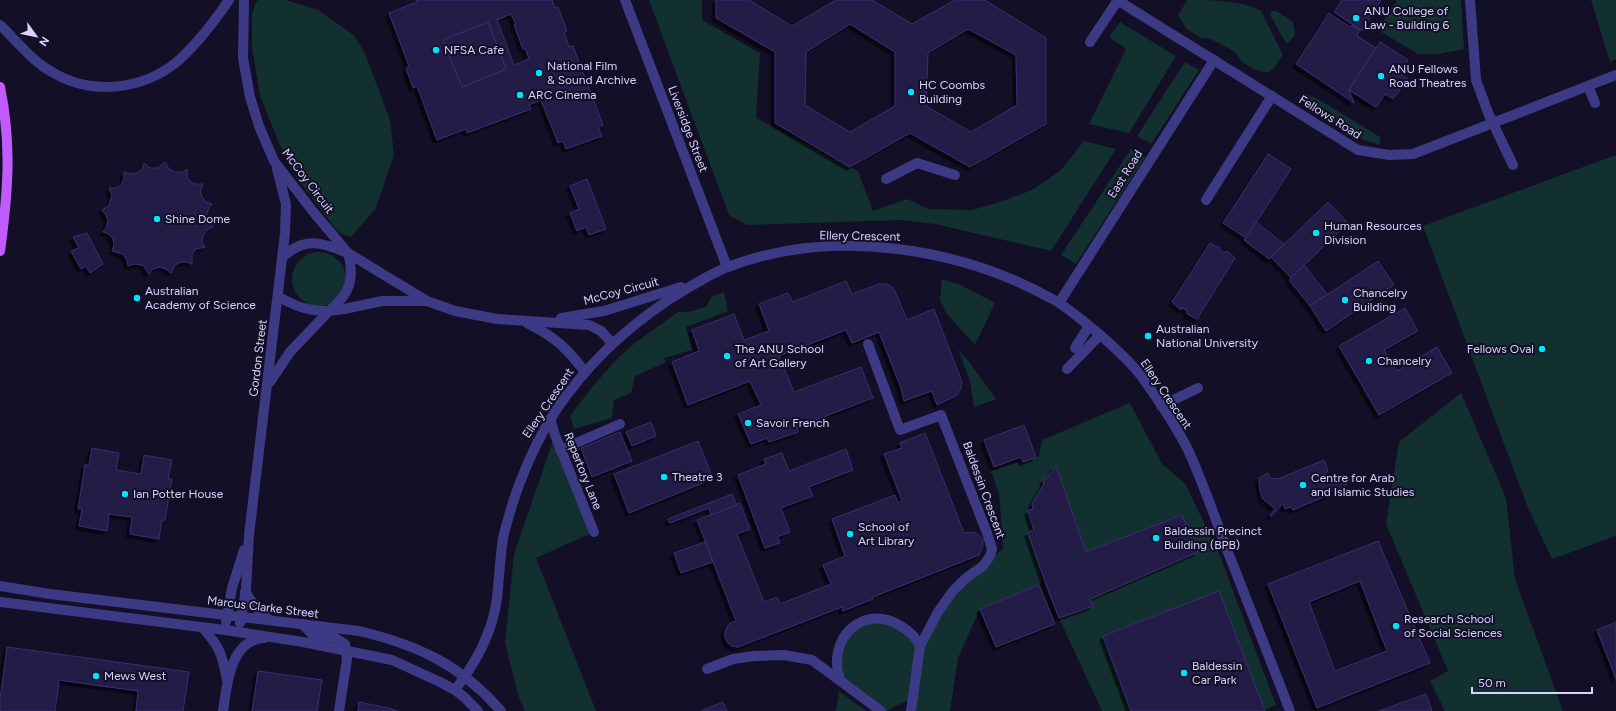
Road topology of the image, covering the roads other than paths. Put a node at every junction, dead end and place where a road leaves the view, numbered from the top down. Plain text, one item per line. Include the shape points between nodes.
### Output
1 (229, 0) edge
2 (244, 0) edge
3 (625, 0) edge
4 (1118, 0) edge
5 (1470, 0) edge
6 (0, 25) edge
7 (1090, 42) dead end
8 (1214, 60) junction
9 (1616, 75) edge
10 (1588, 86) junction
11 (0, 87) edge
12 (1272, 96) junction
13 (1595, 103) dead end
14 (1493, 123) junction
15 (274, 161) junction
16 (4, 162) edge
17 (1513, 165) dead end
18 (955, 176) dead end
19 (886, 179) dead end
20 (4, 188) edge
21 (1206, 200) dead end
22 (0, 251) edge
23 (348, 253) junction
24 (283, 257) junction
25 (727, 267) junction
26 (699, 281) junction
27 (279, 297) junction
28 (427, 301) junction
29 (1059, 303) junction
30 (329, 311) junction
31 (526, 322) junction
32 (1089, 326) junction
33 (1100, 335) junction
34 (612, 343) junction
35 (868, 344) dead end
36 (1075, 348) dead end
37 (1067, 368) dead end
38 (585, 372) junction
39 (268, 386) junction
40 (1198, 388) dead end
41 (1162, 406) junction
42 (550, 419) junction
43 (620, 424) dead end
44 (560, 450) junction
45 (594, 532) dead end
46 (249, 535) junction
47 (0, 586) edge
48 (245, 592) junction
49 (0, 602) edge
50 (228, 615) junction
51 (241, 617) junction
52 (269, 620) junction
53 (302, 624) junction
54 (202, 627) junction
55 (225, 630) junction
56 (239, 632) junction
57 (270, 637) junction
58 (920, 646) junction
59 (347, 650) junction
60 (707, 669) dead end
61 (465, 677) junction
62 (840, 680) junction
63 (227, 682) junction
64 (455, 690) junction
65 (223, 711) edge
66 (339, 711) edge
67 (478, 711) edge
68 (501, 711) edge
69 (881, 711) edge
70 (910, 711) edge
71 (1290, 711) edge

1 - 6 street via 204,34 178,61 148,79 121,86 93,86 59,76 35,60
2 - 15 street, McCoy Circuit via 243,58 250,97
3 - 25 street, Liversidge Street
4 - 7 street
4 - 8 street, Fellows Road
5 - 14 street via 1476,80
8 - 12 street, Fellows Road
8 - 29 street, East Road
9 - 10 street, Fellows Road
10 - 13 street
10 - 14 street, Fellows Road
11 - 16 main road via 8,138
12 - 14 street, Fellows Road via 1358,150 1389,155 1413,154
12 - 21 street
14 - 17 street
15 - 23 street, McCoy Circuit
15 - 24 street, Gordon Street via 286,204
16 - 20 main road
18 - 19 street via 917,163
20 - 22 main road
23 - 24 street, McCoy Circuit via 328,245 312,243 297,247
23 - 28 street, McCoy Circuit
23 - 30 street, McCoy Circuit via 352,270 349,286 342,298
24 - 27 street, Gordon Street
25 - 26 street, Ellery Crescent
25 - 29 street, Ellery Crescent via 766,255 806,249 902,248 956,260 1006,276
26 - 31 street, McCoy Circuit via 604,312
26 - 34 street, Ellery Crescent via 651,312
27 - 30 street, McCoy Circuit via 305,309
27 - 39 street, Gordon Street
28 - 30 street, McCoy Circuit via 382,301
28 - 31 street, McCoy Circuit via 465,314
29 - 32 street, Ellery Crescent
30 - 39 street via 290,352
31 - 34 street, McCoy Circuit via 588,325 601,331
31 - 38 street, McCoy Circuit via 563,345
32 - 33 street, Ellery Crescent
32 - 36 street
33 - 37 street
33 - 41 street, Ellery Crescent via 1140,375
34 - 38 street, Ellery Crescent
35 - 58 street, Baldessin Crescent via 900,430 941,415 992,549 983,566 952,592
38 - 42 street, Ellery Crescent
39 - 46 street, Gordon Street
40 - 41 street
41 - 71 street, Ellery Crescent via 1188,449
42 - 44 street, Repertory Lane
42 - 61 street, Ellery Crescent via 532,450 519,483 504,536 497,599 486,641
43 - 44 street
44 - 45 street, Repertory Lane
46 - 48 street, Gordon Street
46 - 50 street, Gordon Street via 232,588
47 - 50 street, Marcus Clarke Street
48 - 51 street, Gordon Street
48 - 52 street
49 - 54 street
50 - 51 street, Marcus Clarke Street
50 - 55 street, Gordon Street
51 - 52 street, Marcus Clarke Street
51 - 56 street, Gordon Street
52 - 53 street, Marcus Clarke Street
53 - 59 street via 313,635 340,640
53 - 61 street, Marcus Clarke Street via 360,631 391,639 446,663
54 - 55 street
54 - 63 street via 220,651
55 - 56 street
56 - 57 street
57 - 59 street
57 - 63 street via 258,638 244,645 236,657
58 - 62 street via 907,630 891,621 865,620 844,636 837,652
58 - 70 street, Baldessin Crescent
59 - 64 street via 392,660
59 - 66 street
60 - 62 street via 733,659 784,655 812,660
61 - 64 street, Ellery Crescent
61 - 68 street, Marcus Clarke Street via 486,694
62 - 69 street
63 - 65 street
64 - 67 street

